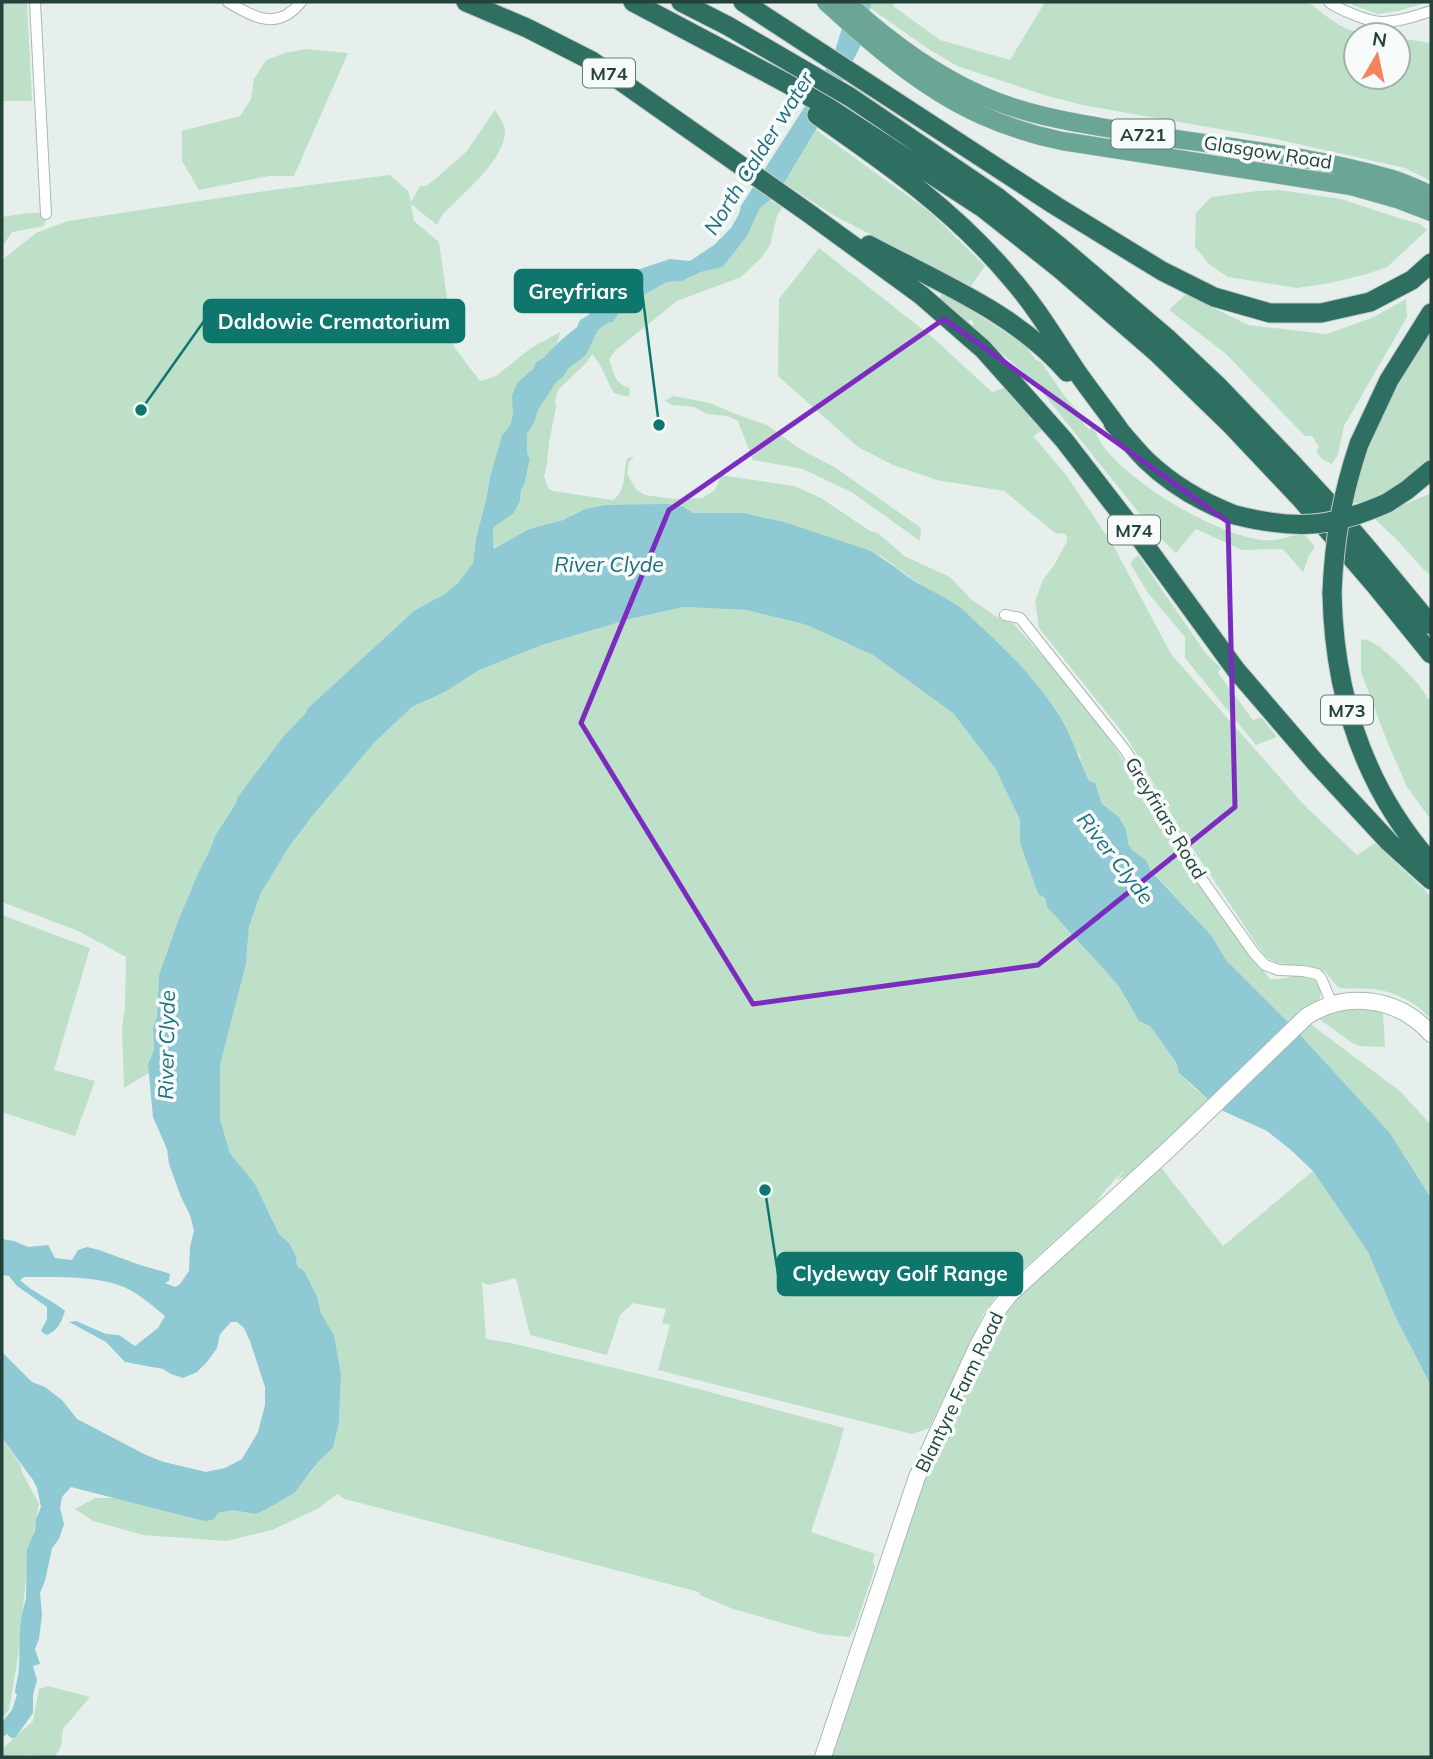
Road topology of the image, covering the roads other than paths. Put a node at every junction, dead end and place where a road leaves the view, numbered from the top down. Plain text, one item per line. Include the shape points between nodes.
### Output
1 (35, 2) edge
2 (228, 2) edge
3 (301, 2) edge
4 (466, 2) edge
5 (681, 2) edge
6 (732, 2) edge
7 (743, 2) edge
8 (1329, 2) edge
9 (836, 5) edge
10 (641, 6) edge
11 (1431, 11) edge
12 (771, 20) junction
13 (871, 34) junction
14 (811, 94) junction
15 (826, 114) junction
16 (1431, 195) edge
17 (807, 212) junction
18 (1431, 212) edge
19 (46, 214) dead end
20 (1431, 264) edge
21 (1431, 313) edge
22 (1121, 432) junction
23 (1431, 470) edge
24 (1004, 615) dead end
25 (1431, 625) edge
26 (1431, 654) edge
27 (1431, 863) edge
28 (1431, 880) edge
29 (1332, 1004) junction
30 (1431, 1034) edge
31 (823, 1757) edge

1 - 19 street
2 - 3 street via 269,20 292,13
4 - 17 highway, M74 via 592,61
5 - 14 highway, M74 via 728,26
6 - 12 highway
7 - 12 highway
8 - 11 street via 1379,22
9 - 13 main road, A721
10 - 14 highway, M74
12 - 20 highway via 1056,206 1214,297 1270,313 1321,313 1370,302 1412,280
13 - 16 main road, Glasgow Road / A721 via 982,95 1016,107 1068,121 1331,163
13 - 18 main road, Glasgow Road / A721 via 919,78 959,104 1039,136 1351,186
14 - 15 highway, M74
14 - 25 highway, M74 via 850,97 1004,203 1167,338 1291,461
15 - 22 highway, M74 via 933,199 981,244 1029,300
15 - 26 highway, M74 via 983,208 1156,352 1301,499
17 - 22 highway, M74 via 963,294 1022,332 1059,363
17 - 28 highway, M74 via 921,295 983,349 1064,440 1236,670 1389,842
21 - 27 highway, M73, bridge via 1389,380 1359,444 1336,536 1332,593 1337,661 1357,738 1384,797
22 - 23 highway, M74, bridge via 1145,459 1195,497 1235,515 1273,523 1348,519 1387,503
24 - 29 street, Greyfriars Road via 1020,618 1126,751 1203,881 1254,953 1265,965 1279,970 1317,974
29 - 30 main road via 1355,1000 1381,1003 1419,1021
29 - 31 main road, Blantyre Farm Road via 1307,1016 1010,1294 990,1321 913,1488

